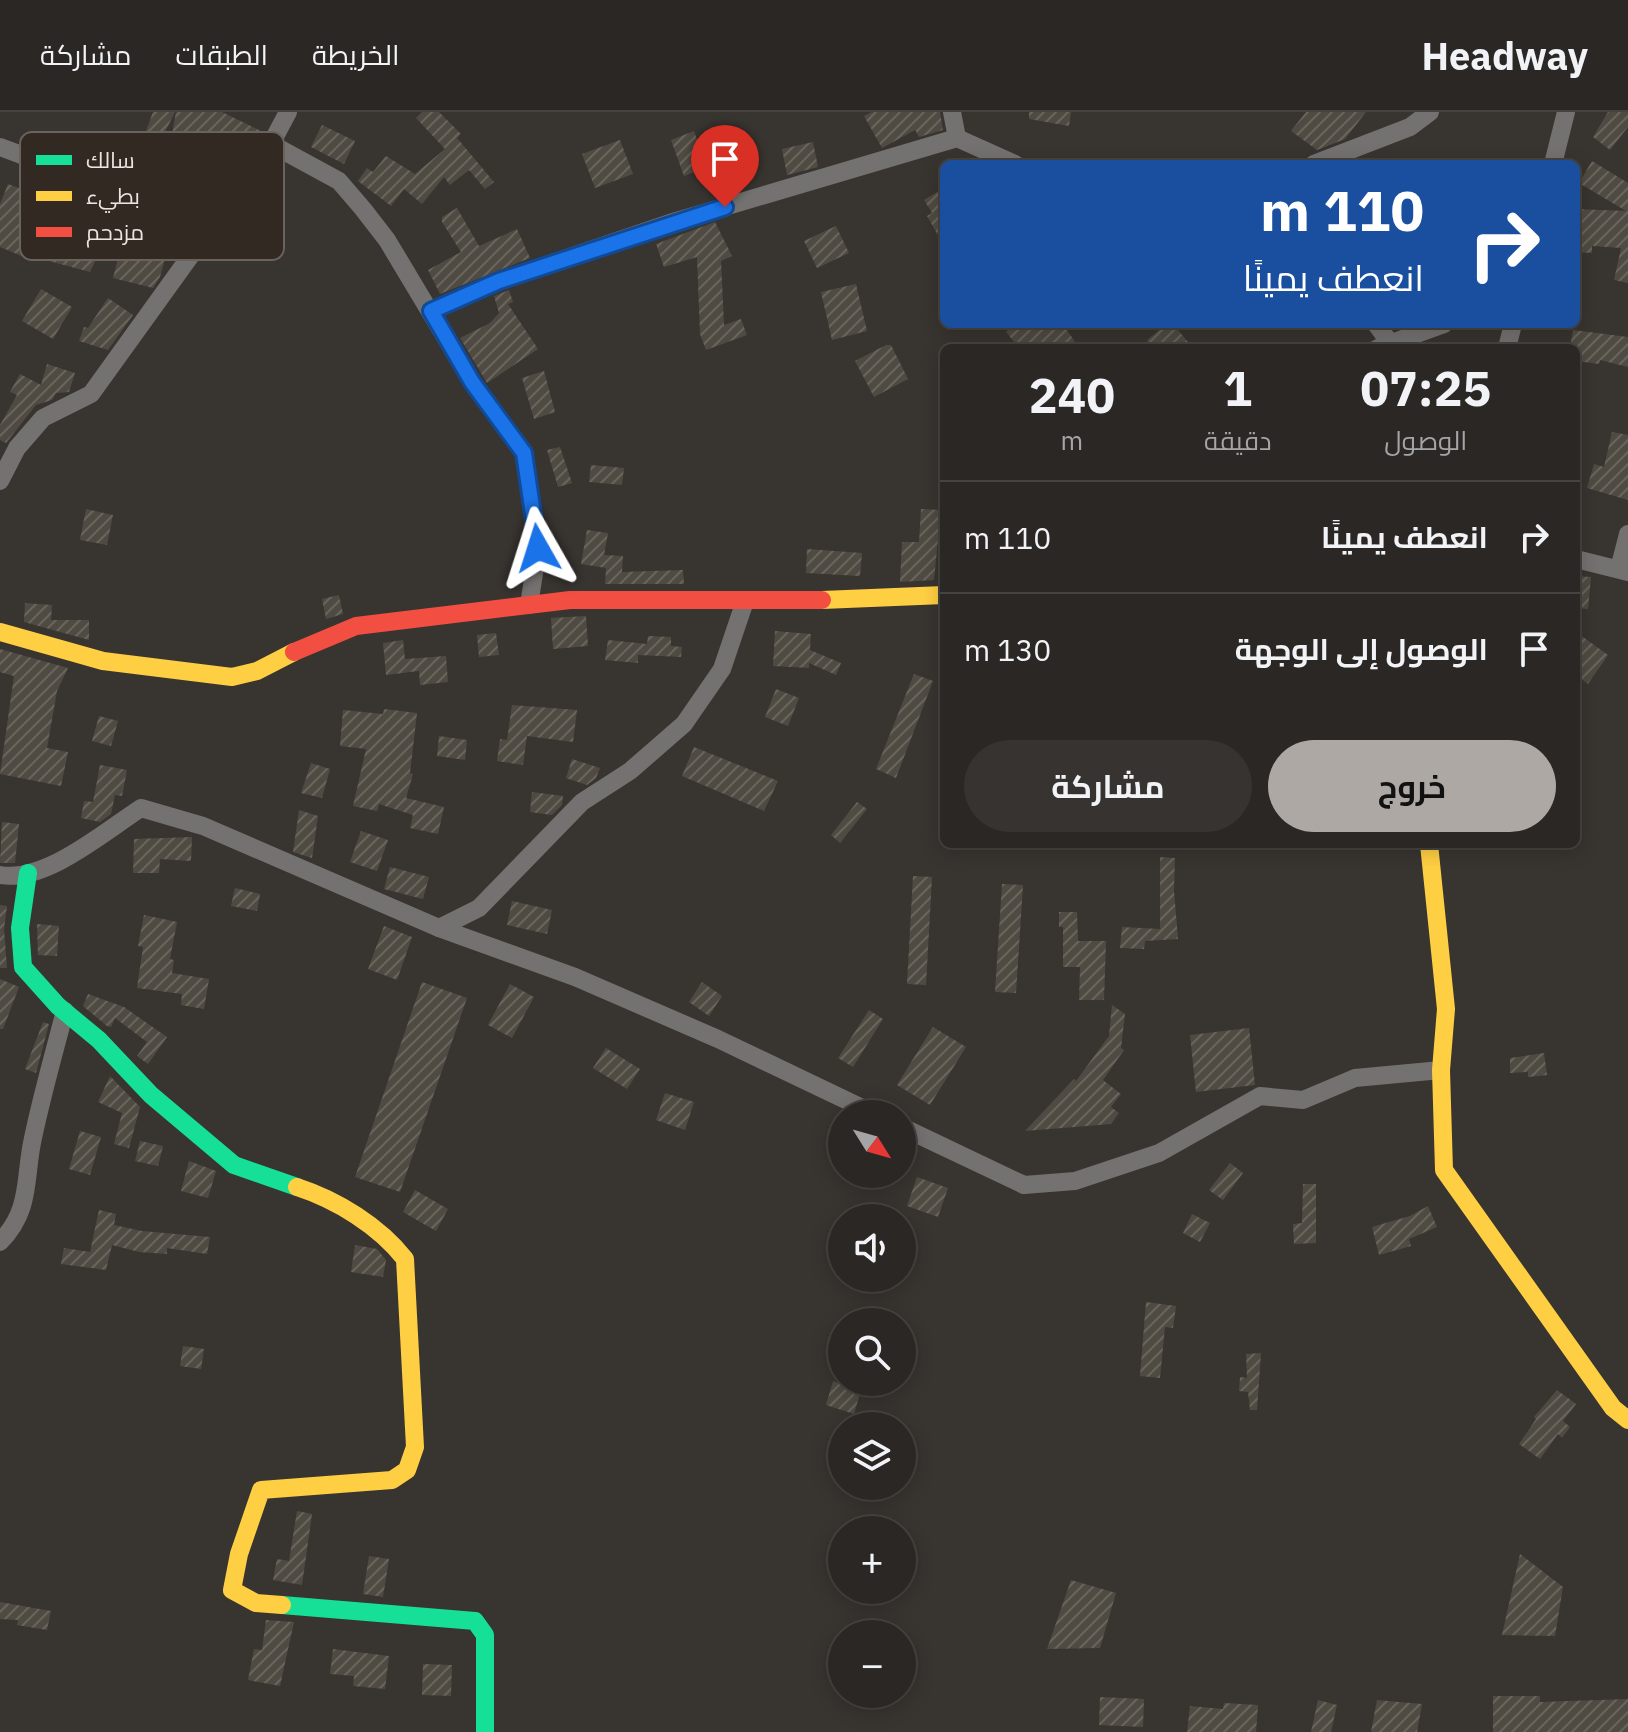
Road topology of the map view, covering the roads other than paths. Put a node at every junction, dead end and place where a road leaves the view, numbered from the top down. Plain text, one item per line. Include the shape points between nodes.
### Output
1 (288, 112) edge
2 (952, 112) edge
3 (1430, 112) edge
4 (1566, 112) edge
5 (277, 132) edge
6 (957, 138) junction
7 (0, 147) edge
8 (284, 151) edge
9 (20, 154) edge
10 (1006, 160) edge
11 (1324, 160) edge
12 (1554, 160) edge
13 (187, 260) edge
14 (431, 311) junction
15 (1433, 328) edge
16 (1390, 344) edge
17 (0, 481) edge
18 (1628, 534) edge
19 (1580, 560) edge
20 (1624, 570) edge
21 (940, 595) edge
22 (745, 601) junction
23 (529, 605) junction
24 (0, 632) edge
25 (1429, 848) edge
26 (28, 873) junction
27 (0, 875) edge
28 (439, 928) junction
29 (65, 1011) junction
30 (1441, 1070) junction
31 (846, 1100) edge
32 (916, 1134) edge
33 (0, 1242) edge
34 (1628, 1420) edge
35 (485, 1732) edge

1 - 5 street
2 - 6 street
3 - 11 street via 1410,127
4 - 12 street
6 - 10 street
6 - 14 street via 670,223 499,281
7 - 9 street
8 - 14 street via 339,181 387,240
13 - 17 street via 91,394 43,418 17,448
14 - 23 street via 472,382 524,453 538,548
15 - 16 street
18 - 20 street
19 - 20 street
21 - 22 street
22 - 23 street via 570,600
22 - 28 street via 722,669 684,724 630,771 582,802 479,908
23 - 24 street via 356,626 232,677 103,661
25 - 30 street via 1446,1009
26 - 27 street
26 - 28 street via 45,869 141,808 203,826
26 - 29 street via 20,928 23,967
28 - 31 street via 575,977
29 - 33 street via 32,1142 28,1194
29 - 35 street via 151,1095 234,1165 318,1194 388,1237 405,1259 415,1447 407,1470 392,1480 261,1490 232,1590 256,1603 475,1621 485,1635
30 - 32 street via 1355,1078 1303,1100 1260,1096 1159,1153 1075,1181 1024,1185
30 - 34 street via 1444,1170 1613,1408

